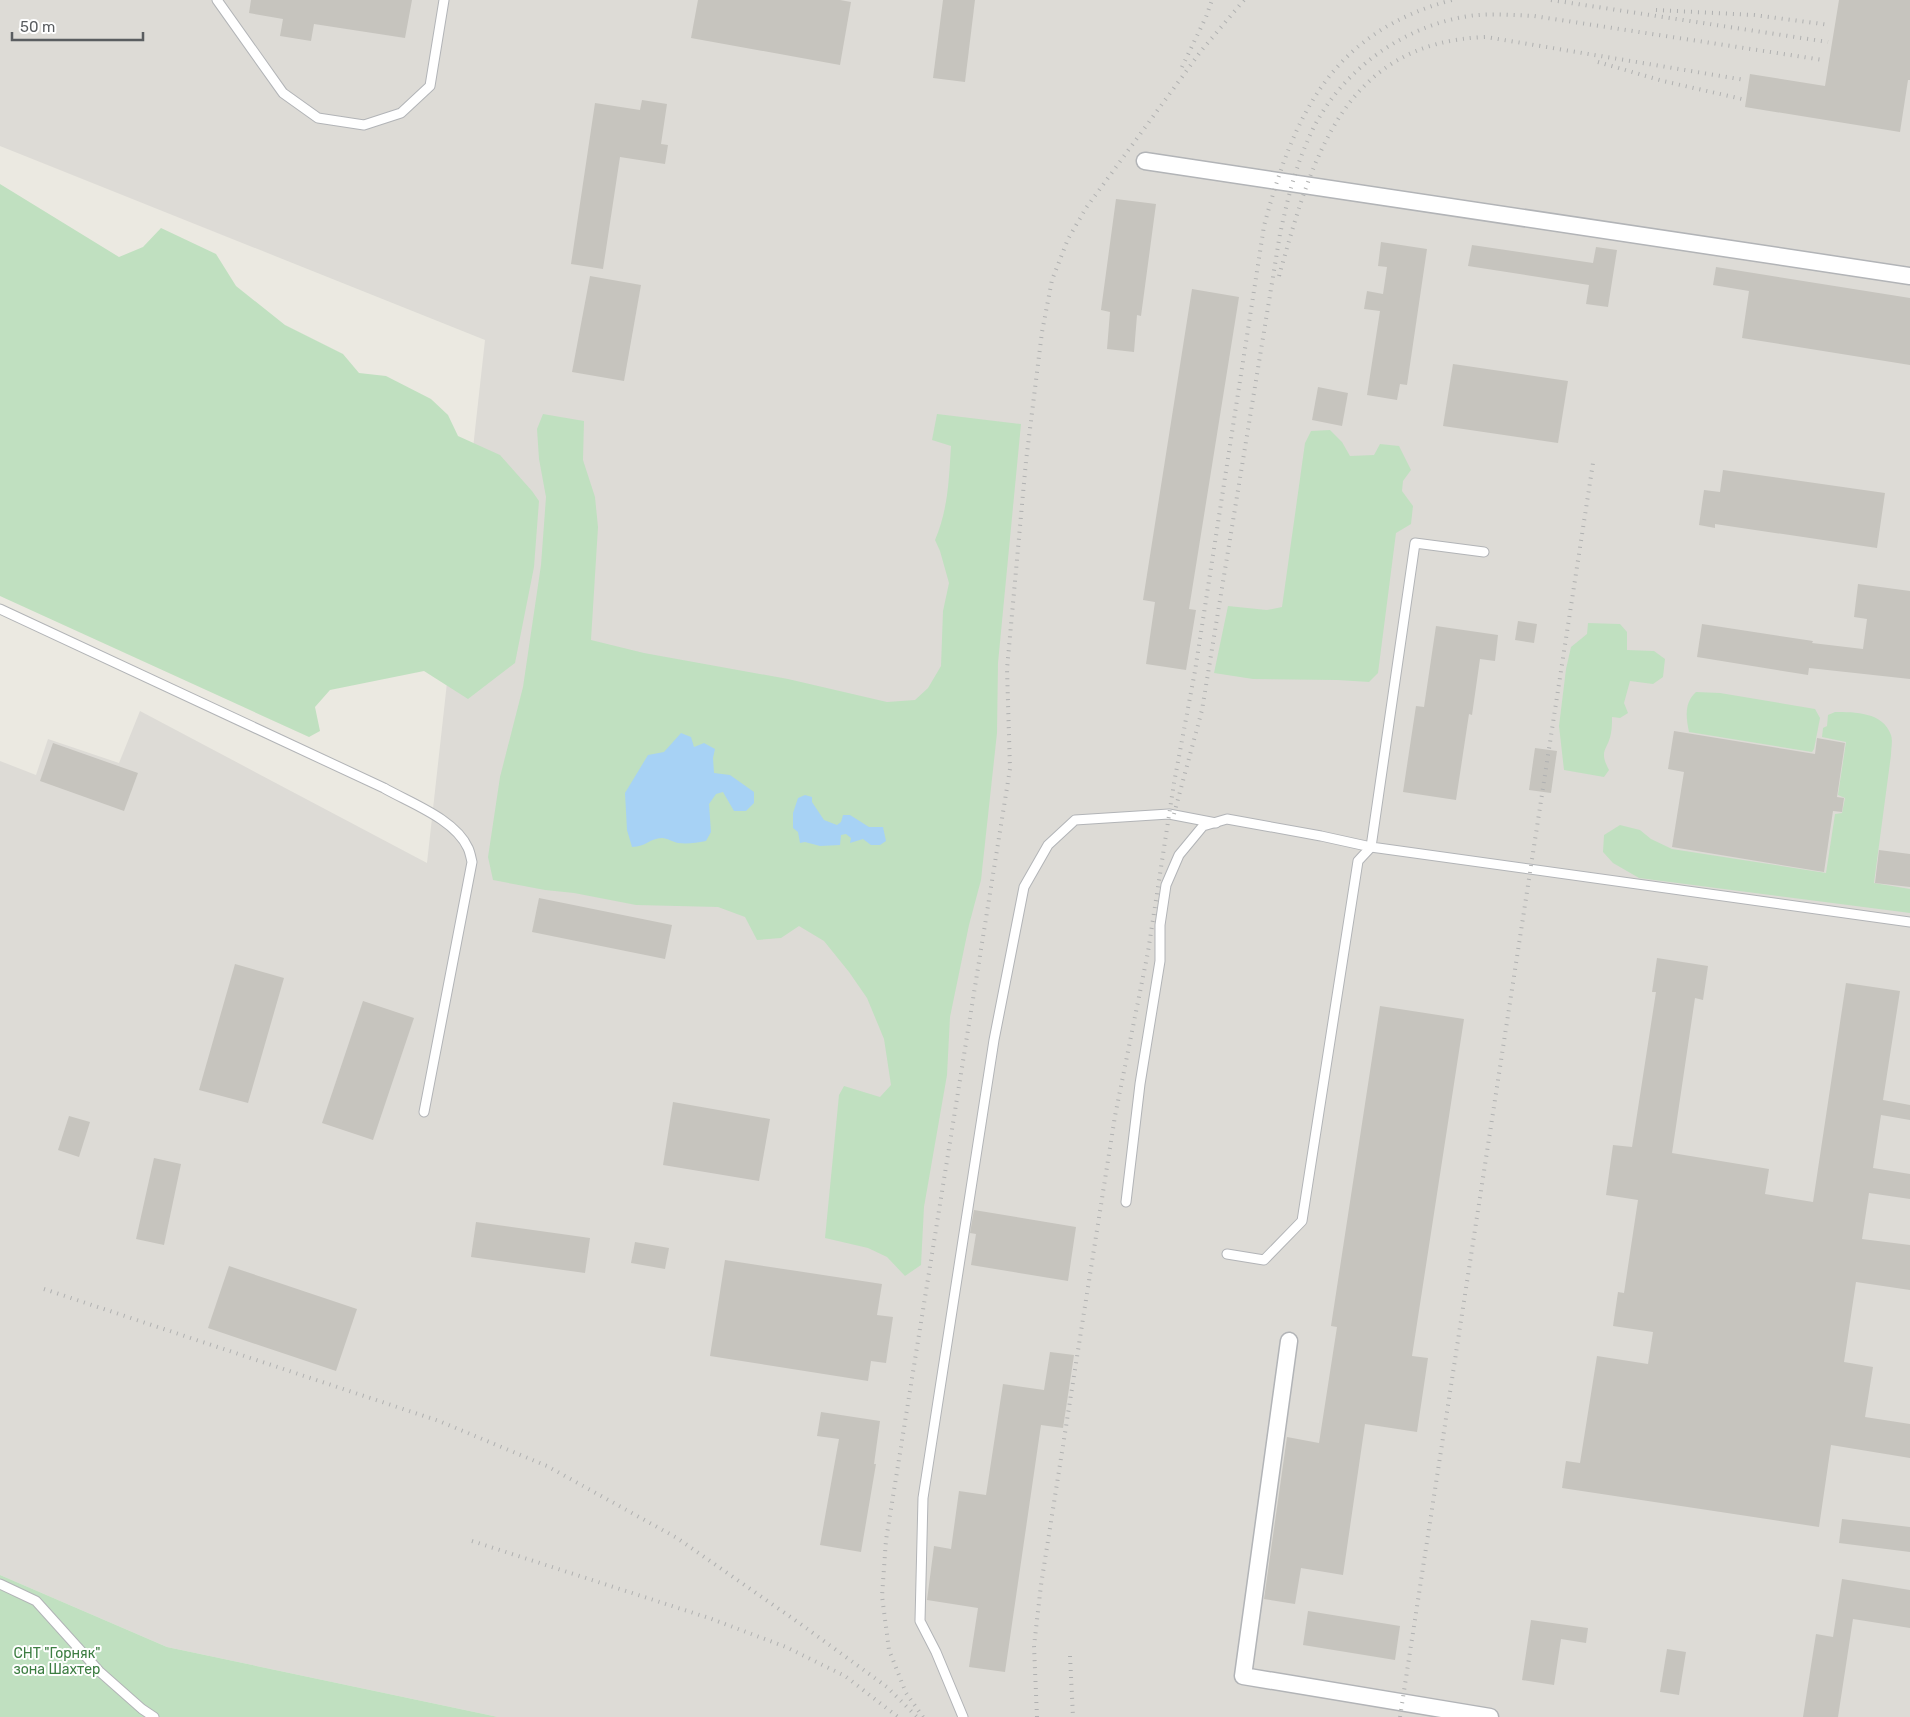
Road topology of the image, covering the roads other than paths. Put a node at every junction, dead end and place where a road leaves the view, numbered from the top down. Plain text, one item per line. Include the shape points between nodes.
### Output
1 (217, 0) edge
2 (444, 0) edge
3 (1145, 161) dead end
4 (1910, 276) edge
5 (1484, 552) dead end
6 (0, 608) edge
7 (1216, 822) junction
8 (1371, 847) junction
9 (1910, 922) edge
10 (424, 1112) dead end
11 (1126, 1202) dead end
12 (1226, 1254) dead end
13 (1289, 1341) dead end
14 (0, 1584) edge
15 (154, 1717) edge
16 (963, 1717) edge
17 (1490, 1717) edge

1 - 2 lane via 283,93 318,118 364,125 401,113 430,86
3 - 4 street
5 - 8 lane via 1415,543
6 - 10 lane via 384,788 444,821 457,832 468,847 472,862
7 - 8 lane via 1226,819
7 - 11 lane via 1203,826 1180,855 1166,885 1158,970
7 - 16 lane via 1169,814 1075,820 1048,845 1024,887 994,1040 923,1498 920,1621
8 - 9 lane
8 - 12 lane via 1358,861 1302,1221 1264,1260
13 - 17 street via 1243,1676
14 - 15 lane via 36,1601 99,1671

